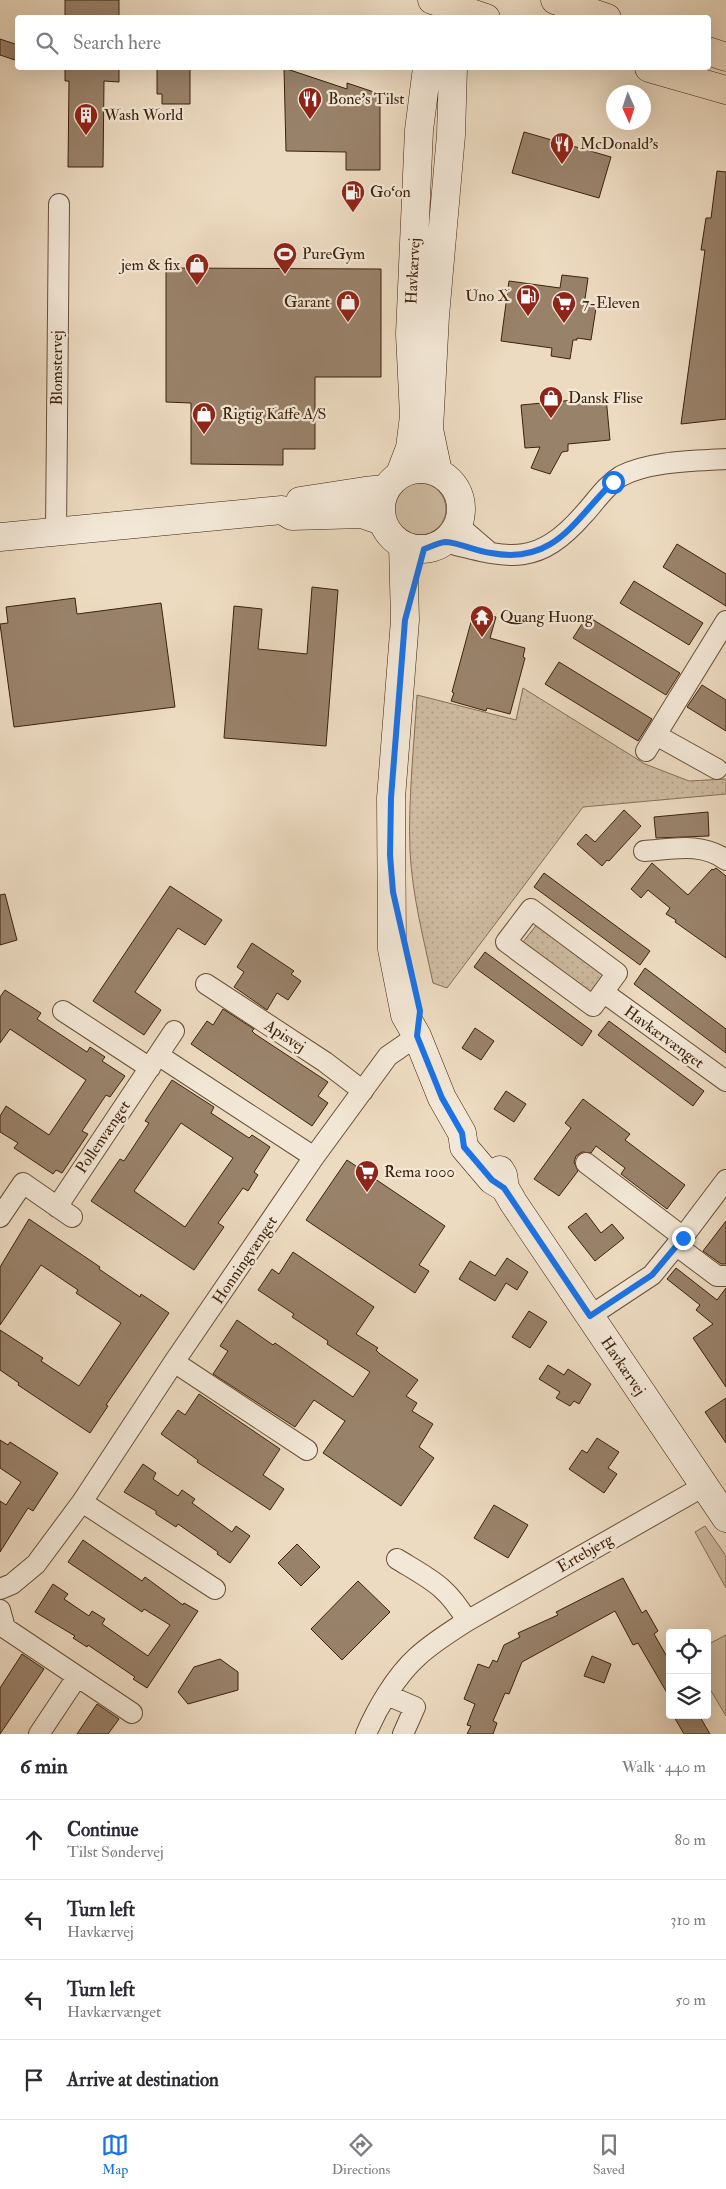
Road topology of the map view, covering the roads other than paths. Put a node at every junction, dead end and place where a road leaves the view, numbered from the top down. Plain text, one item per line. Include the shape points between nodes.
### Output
1 (555, 0) edge
2 (448, 8) edge
3 (475, 15) edge
4 (598, 15) edge
5 (711, 52) edge
6 (726, 57) edge
7 (427, 70) edge
8 (453, 70) edge
9 (656, 70) edge
10 (726, 90) edge
11 (58, 204) dead end
12 (726, 459) edge
13 (438, 472) junction
14 (393, 482) junction
15 (282, 510) junction
16 (382, 521) junction
17 (56, 532) junction
18 (0, 537) edge
19 (432, 540) junction
20 (726, 621) edge
21 (717, 769) dead end
22 (644, 851) dead end
23 (726, 860) edge
24 (206, 984) dead end
25 (603, 992) junction
26 (63, 1011) dead end
27 (174, 1031) dead end
28 (417, 1036) junction
29 (154, 1061) junction
30 (726, 1081) edge
31 (363, 1091) junction
32 (314, 1157) junction
33 (586, 1163) dead end
34 (726, 1180) edge
35 (0, 1217) edge
36 (680, 1242) junction
37 (726, 1276) edge
38 (590, 1316) junction
39 (174, 1362) junction
40 (307, 1450) dead end
41 (704, 1486) junction
42 (82, 1502) junction
43 (726, 1518) edge
44 (396, 1559) dead end
45 (0, 1589) edge
46 (215, 1589) dead end
47 (0, 1610) edge
48 (467, 1621) junction
49 (77, 1677) junction
50 (387, 1696) junction
51 (132, 1713) dead end
52 (39, 1734) edge
53 (366, 1734) edge
54 (403, 1734) edge

1 - 4 main road
2 - 3 main road
5 - 6 main road
7 - 14 street, Havkærvej via 419,130 410,334 414,416 410,448
8 - 13 street, Havkærvej via 429,429
9 - 10 main road
11 - 17 street, Blomstervej
12 - 19 street via 633,471 613,482 572,528 547,548 530,554 491,553
13 - 14 street via 419,468
13 - 19 street via 458,493 460,514
14 - 15 street via 364,491 290,503
14 - 16 street via 381,499
15 - 16 street via 292,516 362,514
15 - 17 street
16 - 19 street via 387,530
17 - 18 street
19 - 28 street, Havkærvej via 405,620 391,798 392,950 405,1015
20 - 21 street via 651,743
22 - 23 street via 703,848
24 - 31 street, Apisvej
25 - 25 street via 593,1006 506,942 531,909 617,973
25 - 30 street, Havkærvænget
26 - 29 street
27 - 29 street, Pollenvænget
28 - 31 street, Honningvænget via 388,1056
28 - 38 street, Havkærvej via 442,1098 462,1133 464,1147 492,1180 504,1188
29 - 32 street
29 - 35 street, Pollenvænget via 64,1212 23,1183
31 - 32 street, Honningvænget
32 - 39 street, Honningvænget
33 - 36 street
34 - 36 street
36 - 37 street via 716,1276
36 - 38 street via 652,1275
38 - 41 street, Havkærvej
39 - 40 street
39 - 42 street, Honningvænget
41 - 43 street, Havkærvej
41 - 48 street, Ertebjerg
42 - 45 street, Honningvænget via 36,1564 12,1584
42 - 46 street
44 - 48 street via 441,1586 456,1601
47 - 49 street via 5,1628
48 - 50 street, Ertebjerg via 416,1658
49 - 51 street
49 - 52 street
50 - 53 street, Ertebjerg
50 - 54 street via 415,1707

